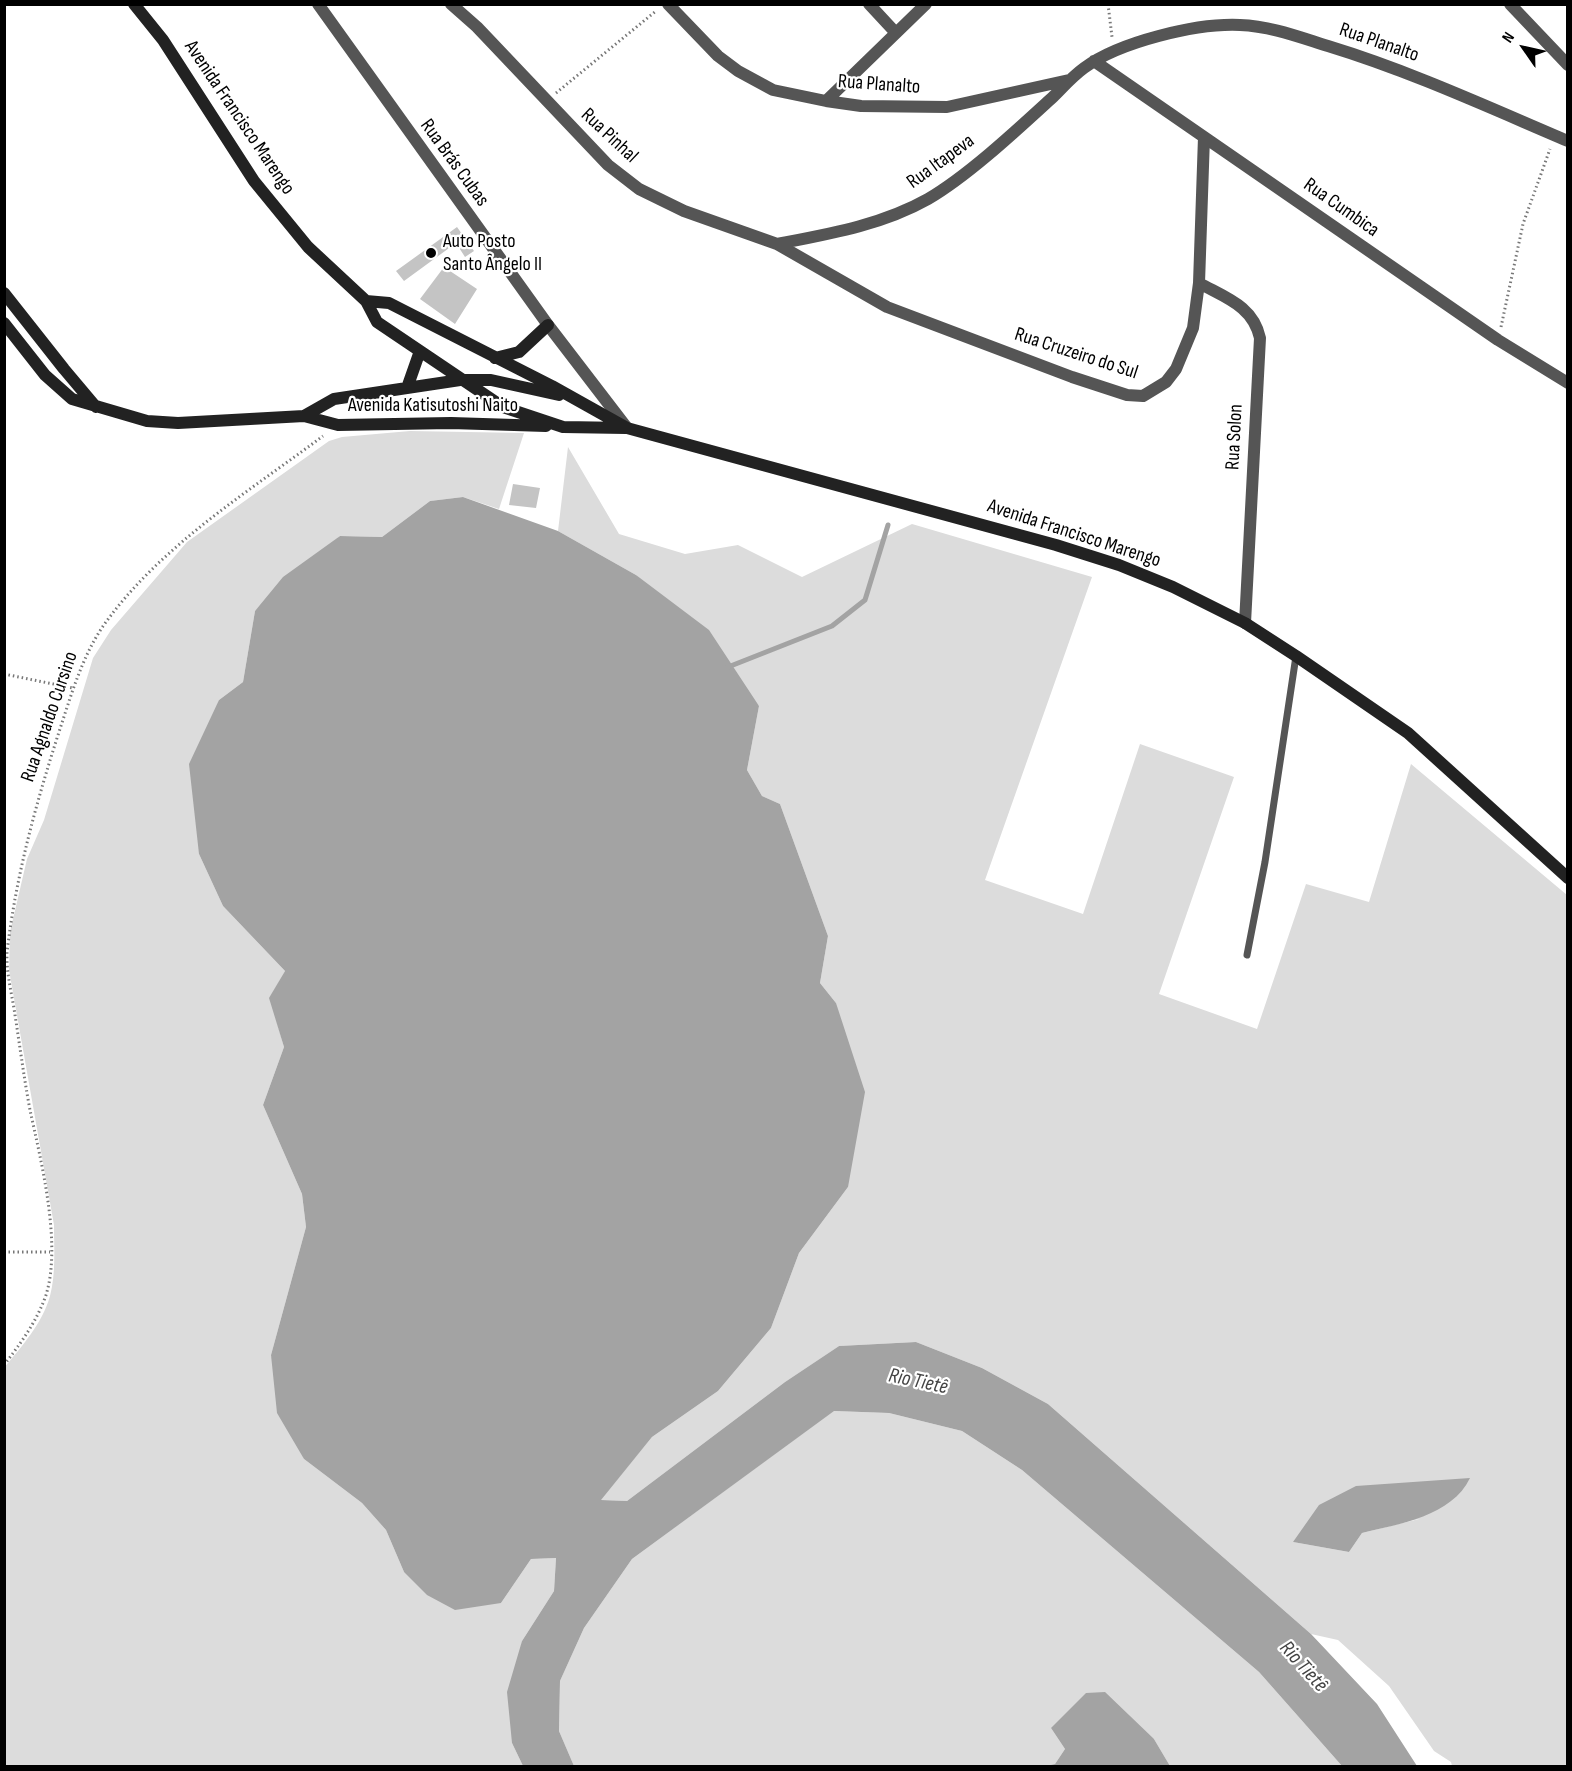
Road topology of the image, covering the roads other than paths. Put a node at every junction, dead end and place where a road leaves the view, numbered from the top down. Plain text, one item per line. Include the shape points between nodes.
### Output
1 (134, 4) edge
2 (318, 4) edge
3 (451, 4) edge
4 (666, 4) edge
5 (869, 4) edge
6 (926, 4) edge
7 (1510, 4) edge
8 (895, 32) junction
9 (1094, 61) junction
10 (1568, 65) edge
11 (1073, 81) junction
12 (826, 101) junction
13 (1204, 137) junction
14 (1568, 141) edge
15 (777, 244) junction
16 (1199, 283) junction
17 (4, 293) edge
18 (366, 301) junction
19 (4, 323) edge
20 (548, 325) junction
21 (420, 351) junction
22 (494, 358) junction
23 (460, 380) junction
24 (1568, 383) edge
25 (407, 388) junction
26 (578, 399) junction
27 (97, 408) junction
28 (304, 416) junction
29 (562, 427) junction
30 (627, 428) junction
31 (1245, 623) junction
32 (1296, 656) junction
33 (1568, 878) edge
34 (1247, 955) dead end

1 - 18 main road, Avenida Francisco Marengo via 163,40 254,182 308,247
2 - 20 street, Rua Brás Cubas
3 - 15 street, Rua Pinhal via 608,165 639,189 684,211
4 - 12 street via 738,71 773,90
5 - 8 street
6 - 8 street
7 - 10 street
8 - 12 street
9 - 11 street, Rua Planalto
9 - 13 street, Rua Cumbica
9 - 14 street, Rua Planalto via 1138,42 1203,29 1239,25 1283,32 1430,81
11 - 12 street, Rua Planalto via 947,107 861,106
11 - 15 street, Rua Itapeva via 929,198 862,226
13 - 16 street, Rua Cruzeiro do Sul
13 - 24 street, Rua Cumbica via 1498,340
15 - 16 street, Rua Cruzeiro do Sul via 887,306 1127,395 1154,392 1176,369 1193,328
16 - 31 street, Rua Solon via 1251,314 1260,338
17 - 27 main road
18 - 21 main road, Avenida Francisco Marengo via 377,322
18 - 22 main road, Avenida Francisco Marengo via 389,303
19 - 27 main road, Avenida Katisutoshi Naito via 58,389
20 - 22 main road via 519,352
20 - 30 street, Rua Brás Cubas
21 - 23 main road, Avenida Francisco Marengo
21 - 25 main road
22 - 26 main road, Avenida Francisco Marengo
23 - 25 main road, Avenida Katisutoshi Naito
23 - 26 main road, Avenida Katisutoshi Naito via 518,384
23 - 29 main road, Avenida Francisco Marengo via 503,407
25 - 28 main road, Avenida Katisutoshi Naito via 334,399
26 - 30 main road, Avenida Francisco Marengo
27 - 28 main road, Avenida Katisutoshi Naito via 137,419 178,423
28 - 29 main road, Avenida Katisutoshi Naito via 338,425 451,423
29 - 30 main road, Avenida Francisco Marengo
30 - 31 main road, Avenida Francisco Marengo via 1066,548 1173,587
31 - 32 main road, Avenida Francisco Marengo
32 - 33 main road, Avenida Francisco Marengo via 1408,733
32 - 34 lane

